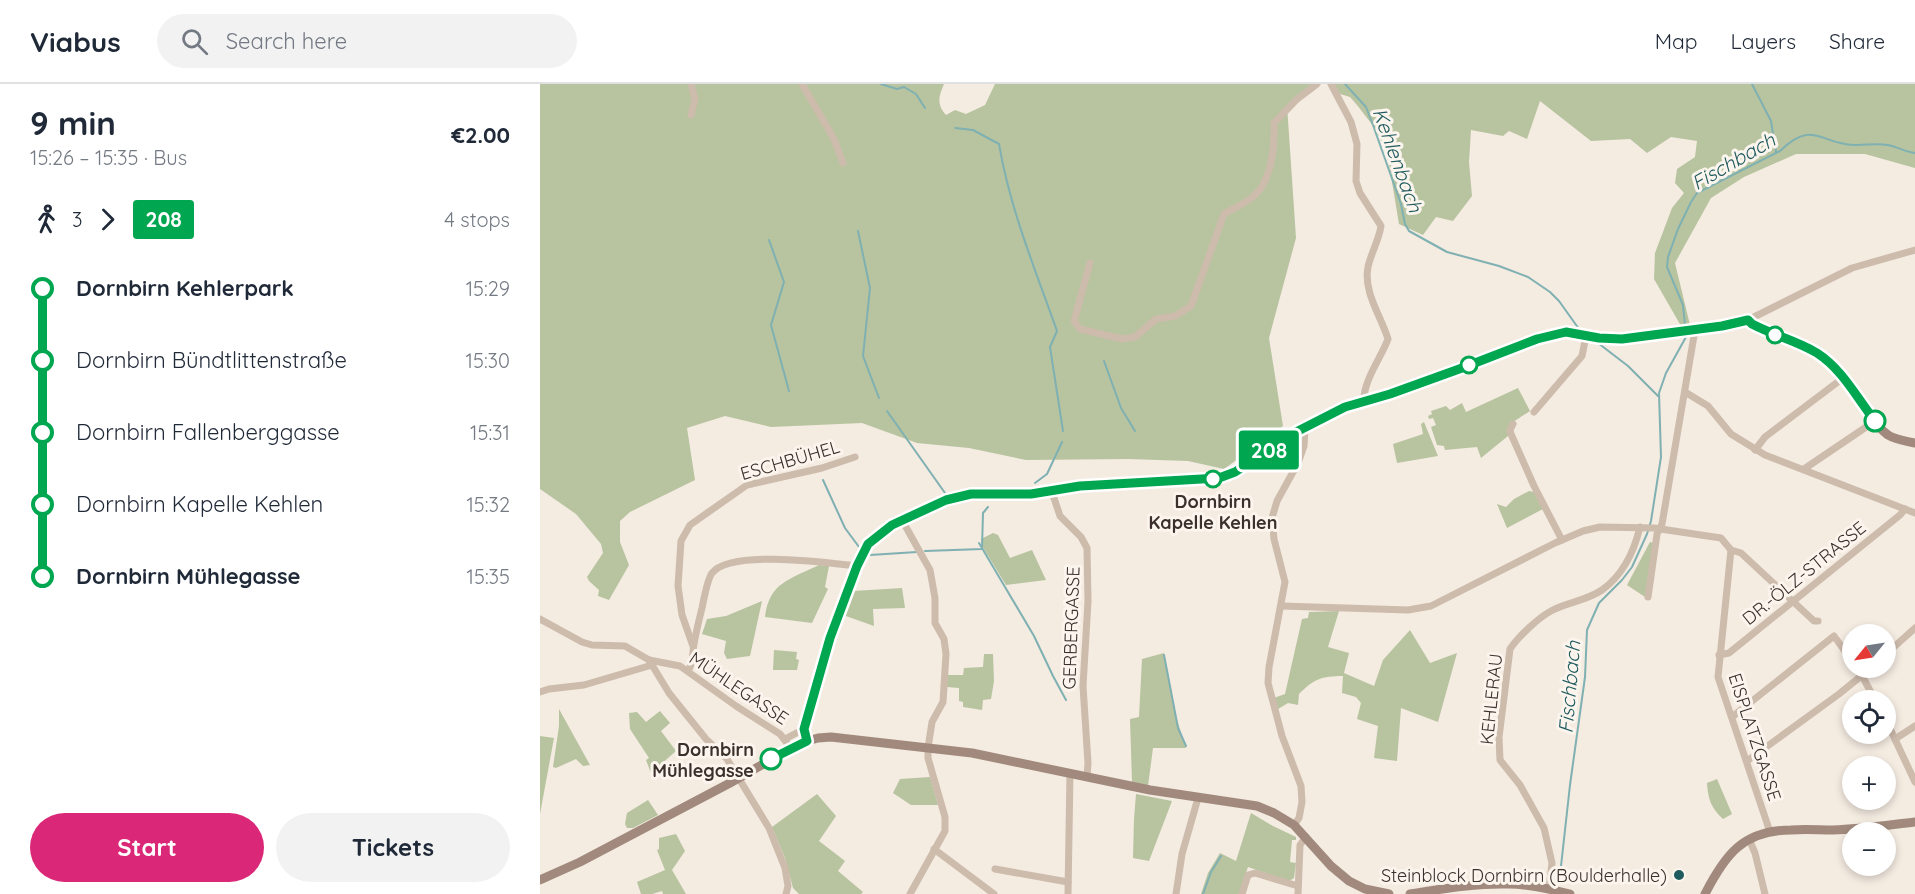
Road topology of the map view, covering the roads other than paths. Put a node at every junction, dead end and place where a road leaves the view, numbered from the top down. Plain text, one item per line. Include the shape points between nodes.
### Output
1 (691, 84) edge
2 (802, 84) edge
3 (1317, 84) edge
4 (1331, 84) edge
5 (691, 116) dead end
6 (843, 163) dead end
7 (1915, 250) edge
8 (1090, 263) dead end
9 (1748, 320) junction
10 (1695, 330) junction
11 (1586, 336) junction
12 (1843, 378) junction
13 (1685, 392) junction
14 (1364, 401) junction
15 (1534, 411) dead end
16 (1875, 421) junction
17 (1513, 424) dead end
18 (1305, 428) junction
19 (1915, 443) edge
20 (1755, 450) junction
21 (855, 457) dead end
22 (1804, 469) junction
23 (1052, 492) junction
24 (1905, 509) junction
25 (1915, 513) edge
26 (902, 520) junction
27 (1642, 527) junction
28 (1657, 529) junction
29 (1562, 540) junction
30 (1729, 547) junction
31 (857, 566) junction
32 (1648, 597) dead end
33 (1793, 602) junction
34 (1282, 606) junction
35 (540, 619) edge
36 (1818, 621) dead end
37 (1915, 628) edge
38 (1896, 645) edge
39 (693, 646) junction
40 (1842, 647) edge
41 (1719, 655) junction
42 (651, 662) junction
43 (688, 671) junction
44 (1858, 678) edge
45 (540, 692) edge
46 (1732, 717) junction
47 (1915, 726) edge
48 (804, 729) junction
49 (1896, 738) edge
50 (785, 739) junction
51 (807, 741) junction
52 (1896, 741) edge
53 (791, 748) junction
54 (927, 748) junction
55 (1747, 761) junction
56 (1070, 773) junction
57 (1087, 777) junction
58 (739, 778) junction
59 (1915, 782) edge
60 (1198, 798) junction
61 (1915, 824) edge
62 (1294, 825) junction
63 (1770, 832) junction
64 (1306, 837) junction
65 (1749, 839) junction
66 (934, 849) junction
67 (995, 869) dead end
68 (540, 880) edge
69 (1068, 882) junction
70 (1519, 889) edge
71 (1549, 889) junction
72 (1298, 890) edge
73 (786, 894) edge
74 (910, 894) edge
75 (994, 894) edge
76 (1068, 894) edge
77 (1176, 894) edge
78 (1242, 894) edge
79 (1389, 894) edge
80 (1410, 894) edge
81 (1570, 894) edge
82 (1705, 894) edge
83 (1765, 894) edge

1 - 5 street via 695,99
2 - 6 street via 834,139
3 - 8 street via 1274,123 1273,156 1264,182 1256,195 1224,214 1191,306 1175,316 1156,319 1135,337 1122,339 1080,329 1074,321
4 - 14 street via 1351,122 1357,144 1356,181 1360,193 1381,226 1367,283 1388,339
7 - 9 street via 1852,268
9 - 10 street, MÜHLEGASSE
9 - 12 street via 1817,353
10 - 11 street, MÜHLEGASSE via 1622,339
10 - 13 street
11 - 14 street, MÜHLEGASSE via 1566,332 1537,339
11 - 15 street via 1582,356
12 - 16 street
12 - 20 street via 1765,437
13 - 20 street via 1708,406 1731,434
13 - 28 street via 1662,524
14 - 18 street, MÜHLEGASSE
16 - 19 street via 1887,434
16 - 22 street
17 - 29 street via 1511,434
18 - 23 street, MÜHLEGASSE via 1219,478 1080,486
18 - 34 street via 1298,463 1272,518 1285,575
20 - 22 street
21 - 39 street, ESCHBÜHEL via 747,485 690,525 681,541 678,586 682,615
22 - 24 street
23 - 26 street, MÜHLEGASSE via 955,496
23 - 57 street, GERBERGASSE via 1060,516 1087,548 1083,686
24 - 25 street
24 - 33 street, DR.-ÖLZ-STRASSE
26 - 31 street, MÜHLEGASSE via 868,544
26 - 54 street via 929,566 936,627 944,639 946,654 943,702 932,722
27 - 28 street
27 - 29 street via 1600,527
27 - 71 street, KEHLERAU via 1626,564 1608,585 1584,600 1550,612 1510,649 1499,737 1500,760 1520,785 1544,828 1552,864
28 - 30 street via 1721,538
28 - 32 street
29 - 34 street via 1435,605 1408,610
30 - 33 street via 1741,553
30 - 41 street, EISPLATZGASSE
31 - 39 street via 782,559 740,562 718,569 712,573 706,591
31 - 48 street, MÜHLEGASSE via 830,638
33 - 36 street
33 - 41 street, DR.-ÖLZ-STRASSE via 1729,653
34 - 62 street via 1268,683 1301,786 1302,802
35 - 42 street, MÜHLEGASSE via 582,642 625,646
37 - 38 street
39 - 43 street
40 - 46 street via 1834,636
41 - 46 street, EISPLATZGASSE via 1718,677
42 - 43 street, MÜHLEGASSE
42 - 45 street via 584,685
42 - 58 street via 669,693
43 - 50 street, MÜHLEGASSE
44 - 55 street
46 - 55 street, EISPLATZGASSE
47 - 49 street
48 - 50 street, MÜHLEGASSE
48 - 51 street, MÜHLEGASSE
50 - 53 street, MÜHLEGASSE
51 - 53 street
51 - 54 street via 831,737
52 - 59 street
53 - 58 street
54 - 56 street via 982,754
54 - 66 street via 945,817 945,831
55 - 63 street, EISPLATZGASSE
56 - 57 street
56 - 69 street
57 - 60 street
58 - 68 street via 572,867
58 - 73 street via 778,848 787,877
60 - 62 street via 1257,806
60 - 77 street via 1182,854
61 - 63 street
62 - 64 street
63 - 65 street
64 - 72 street via 1300,845
64 - 79 street via 1349,881
65 - 82 street via 1725,858
65 - 83 street
66 - 74 street
66 - 75 street
67 - 69 street
69 - 76 street
70 - 71 street
70 - 80 street via 1480,884
71 - 81 street
72 - 78 street via 1255,873 1248,875

